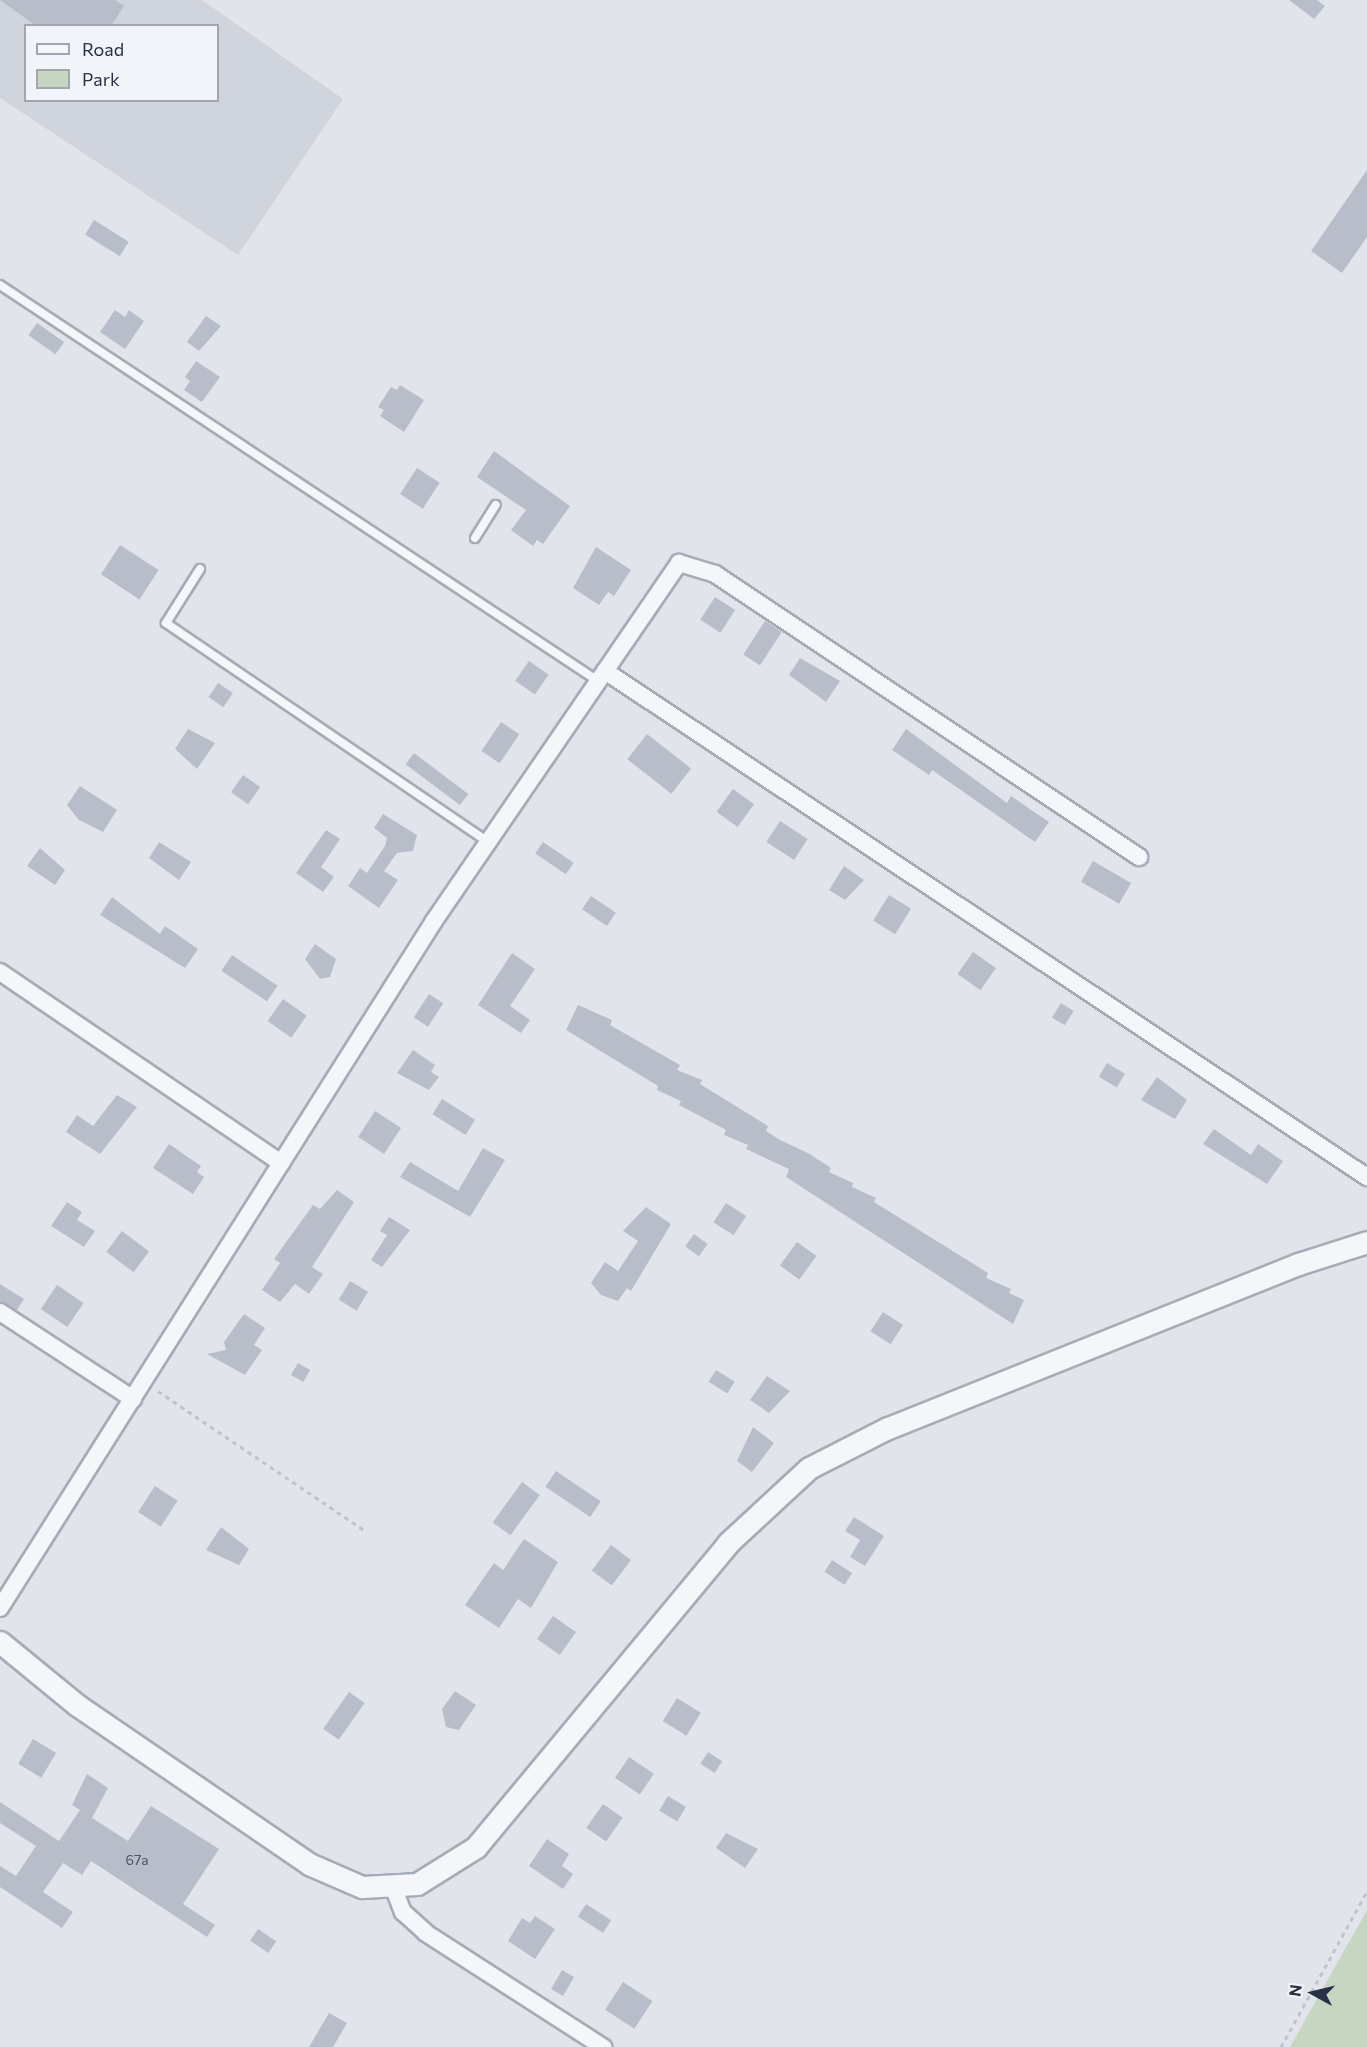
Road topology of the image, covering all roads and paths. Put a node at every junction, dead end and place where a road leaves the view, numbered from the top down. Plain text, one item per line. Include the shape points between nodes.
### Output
1 (0, 285) edge
2 (496, 505) dead end
3 (475, 538) dead end
4 (200, 569) dead end
5 (602, 676) junction
6 (487, 841) junction
7 (1139, 857) dead end
8 (0, 972) edge
9 (281, 1163) junction
10 (1367, 1177) edge
11 (1367, 1242) edge
12 (0, 1312) edge
13 (144, 1381) junction
14 (133, 1399) junction
15 (367, 1532) dead end
16 (0, 1608) edge
17 (0, 1642) edge
18 (394, 1889) junction
19 (1367, 1891) edge
20 (603, 2047) edge
21 (1281, 2047) edge

1 - 5 lane
2 - 3 lane
4 - 6 lane via 166,624
5 - 6 street
5 - 7 street via 679,563 696,564
5 - 10 street
6 - 9 street
8 - 9 street
9 - 13 street
11 - 18 street via 888,1428 809,1468 728,1543 476,1847 437,1876
12 - 14 street
13 - 14 street
13 - 15 path
14 - 16 street
17 - 18 street via 77,1705 294,1854 348,1883
18 - 20 street via 403,1912 426,1933
19 - 21 path

